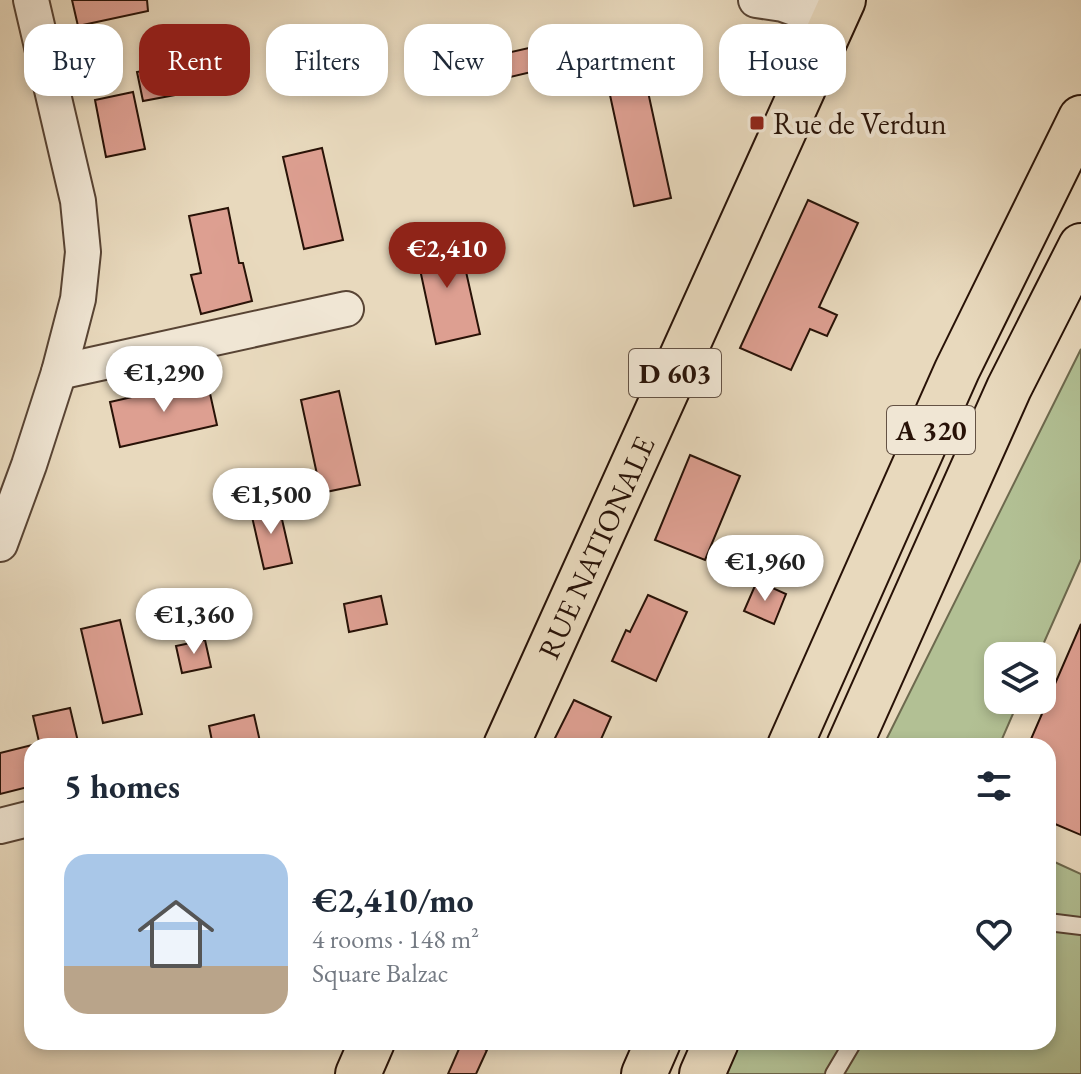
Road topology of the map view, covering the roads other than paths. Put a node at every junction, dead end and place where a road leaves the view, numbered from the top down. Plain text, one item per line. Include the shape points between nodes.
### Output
1 (31, 0) edge
2 (762, 1) edge
3 (838, 11) edge
4 (1081, 118) edge
5 (1081, 246) edge
6 (346, 309) dead end
7 (59, 372) junction
8 (0, 544) edge
9 (510, 738) edge
10 (794, 738) edge
11 (853, 738) edge
12 (24, 820) edge
13 (0, 826) edge
14 (1056, 923) edge
15 (1081, 926) edge
16 (368, 1050) edge
17 (654, 1050) edge
18 (712, 1050) edge
19 (848, 1050) edge
20 (358, 1074) edge
21 (644, 1074) edge
22 (702, 1074) edge
23 (834, 1074) edge

1 - 7 street via 78,201 83,252 78,299
2 - 3 street
3 - 9 main road, RUE NATIONALE / D 603
4 - 10 main road, A 320 via 957,370
5 - 11 main road, A 320 via 1009,388
6 - 7 street
7 - 8 street
12 - 13 street
14 - 15 lane
16 - 20 main road
17 - 21 main road
18 - 22 main road
19 - 23 lane

